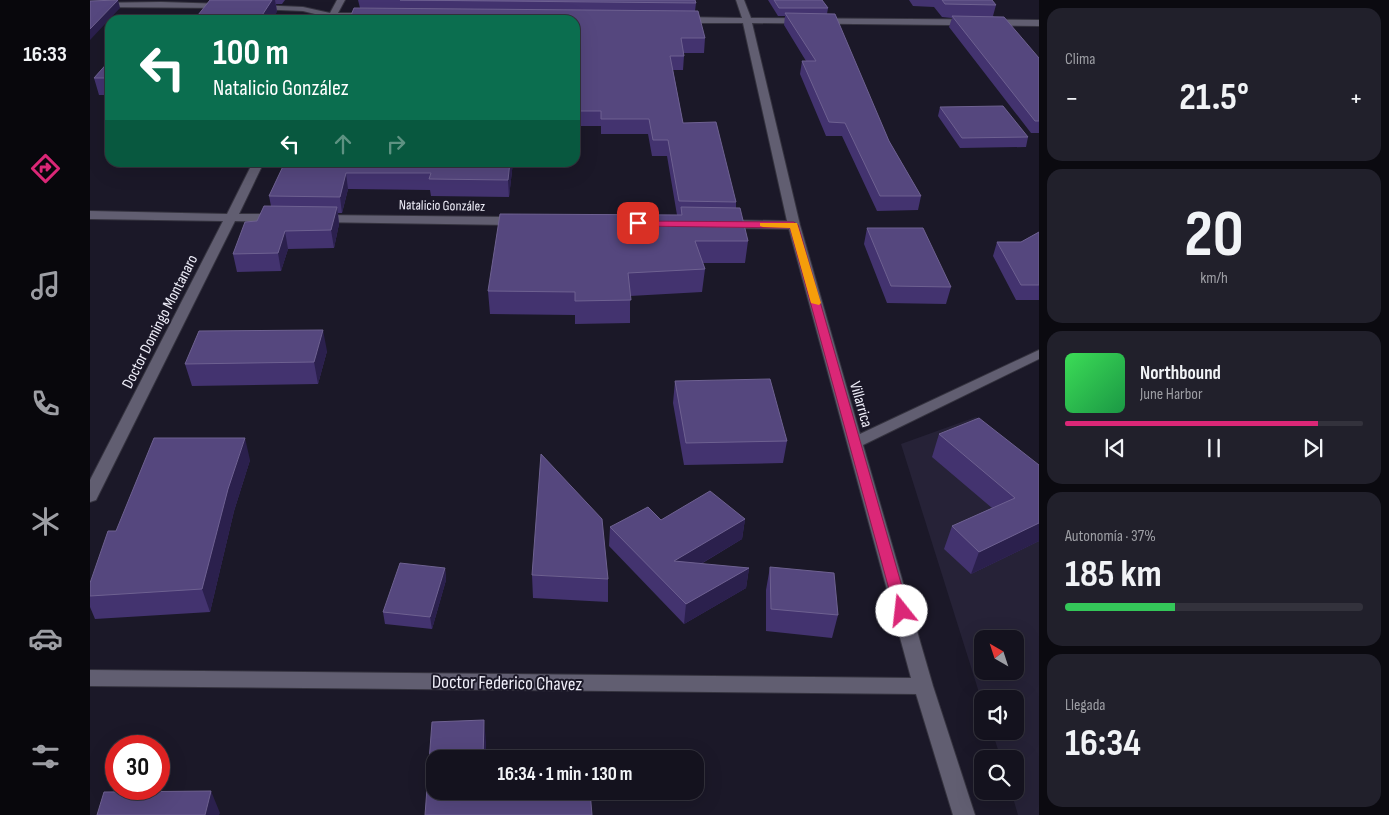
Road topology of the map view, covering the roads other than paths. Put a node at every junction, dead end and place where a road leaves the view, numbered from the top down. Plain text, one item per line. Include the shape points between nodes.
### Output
1 (341, 0) edge
2 (740, 0) edge
3 (90, 6) edge
4 (237, 6) edge
5 (246, 7) edge
6 (322, 15) edge
7 (333, 15) edge
8 (668, 20) edge
9 (747, 20) junction
10 (1039, 23) edge
11 (256, 167) edge
12 (90, 215) edge
13 (231, 218) junction
14 (290, 218) edge
15 (310, 219) edge
16 (527, 222) edge
17 (715, 224) edge
18 (794, 225) junction
19 (1039, 354) edge
20 (855, 443) junction
21 (90, 496) edge
22 (90, 678) edge
23 (923, 686) junction
24 (964, 815) edge

1 - 7 street
2 - 9 street, Villarrica
3 - 4 street
5 - 6 street via 303,9
8 - 9 street
9 - 10 street
9 - 18 street, Villarrica
11 - 13 street, Doctor Domingo Montanaro
12 - 13 street
13 - 14 street
13 - 21 street, Doctor Domingo Montanaro
15 - 16 street, Natalicio González
17 - 18 street
18 - 20 street, Villarrica
19 - 20 street
20 - 23 street, Villarrica
22 - 23 street, Doctor Federico Chavez
23 - 24 street, Villarrica

